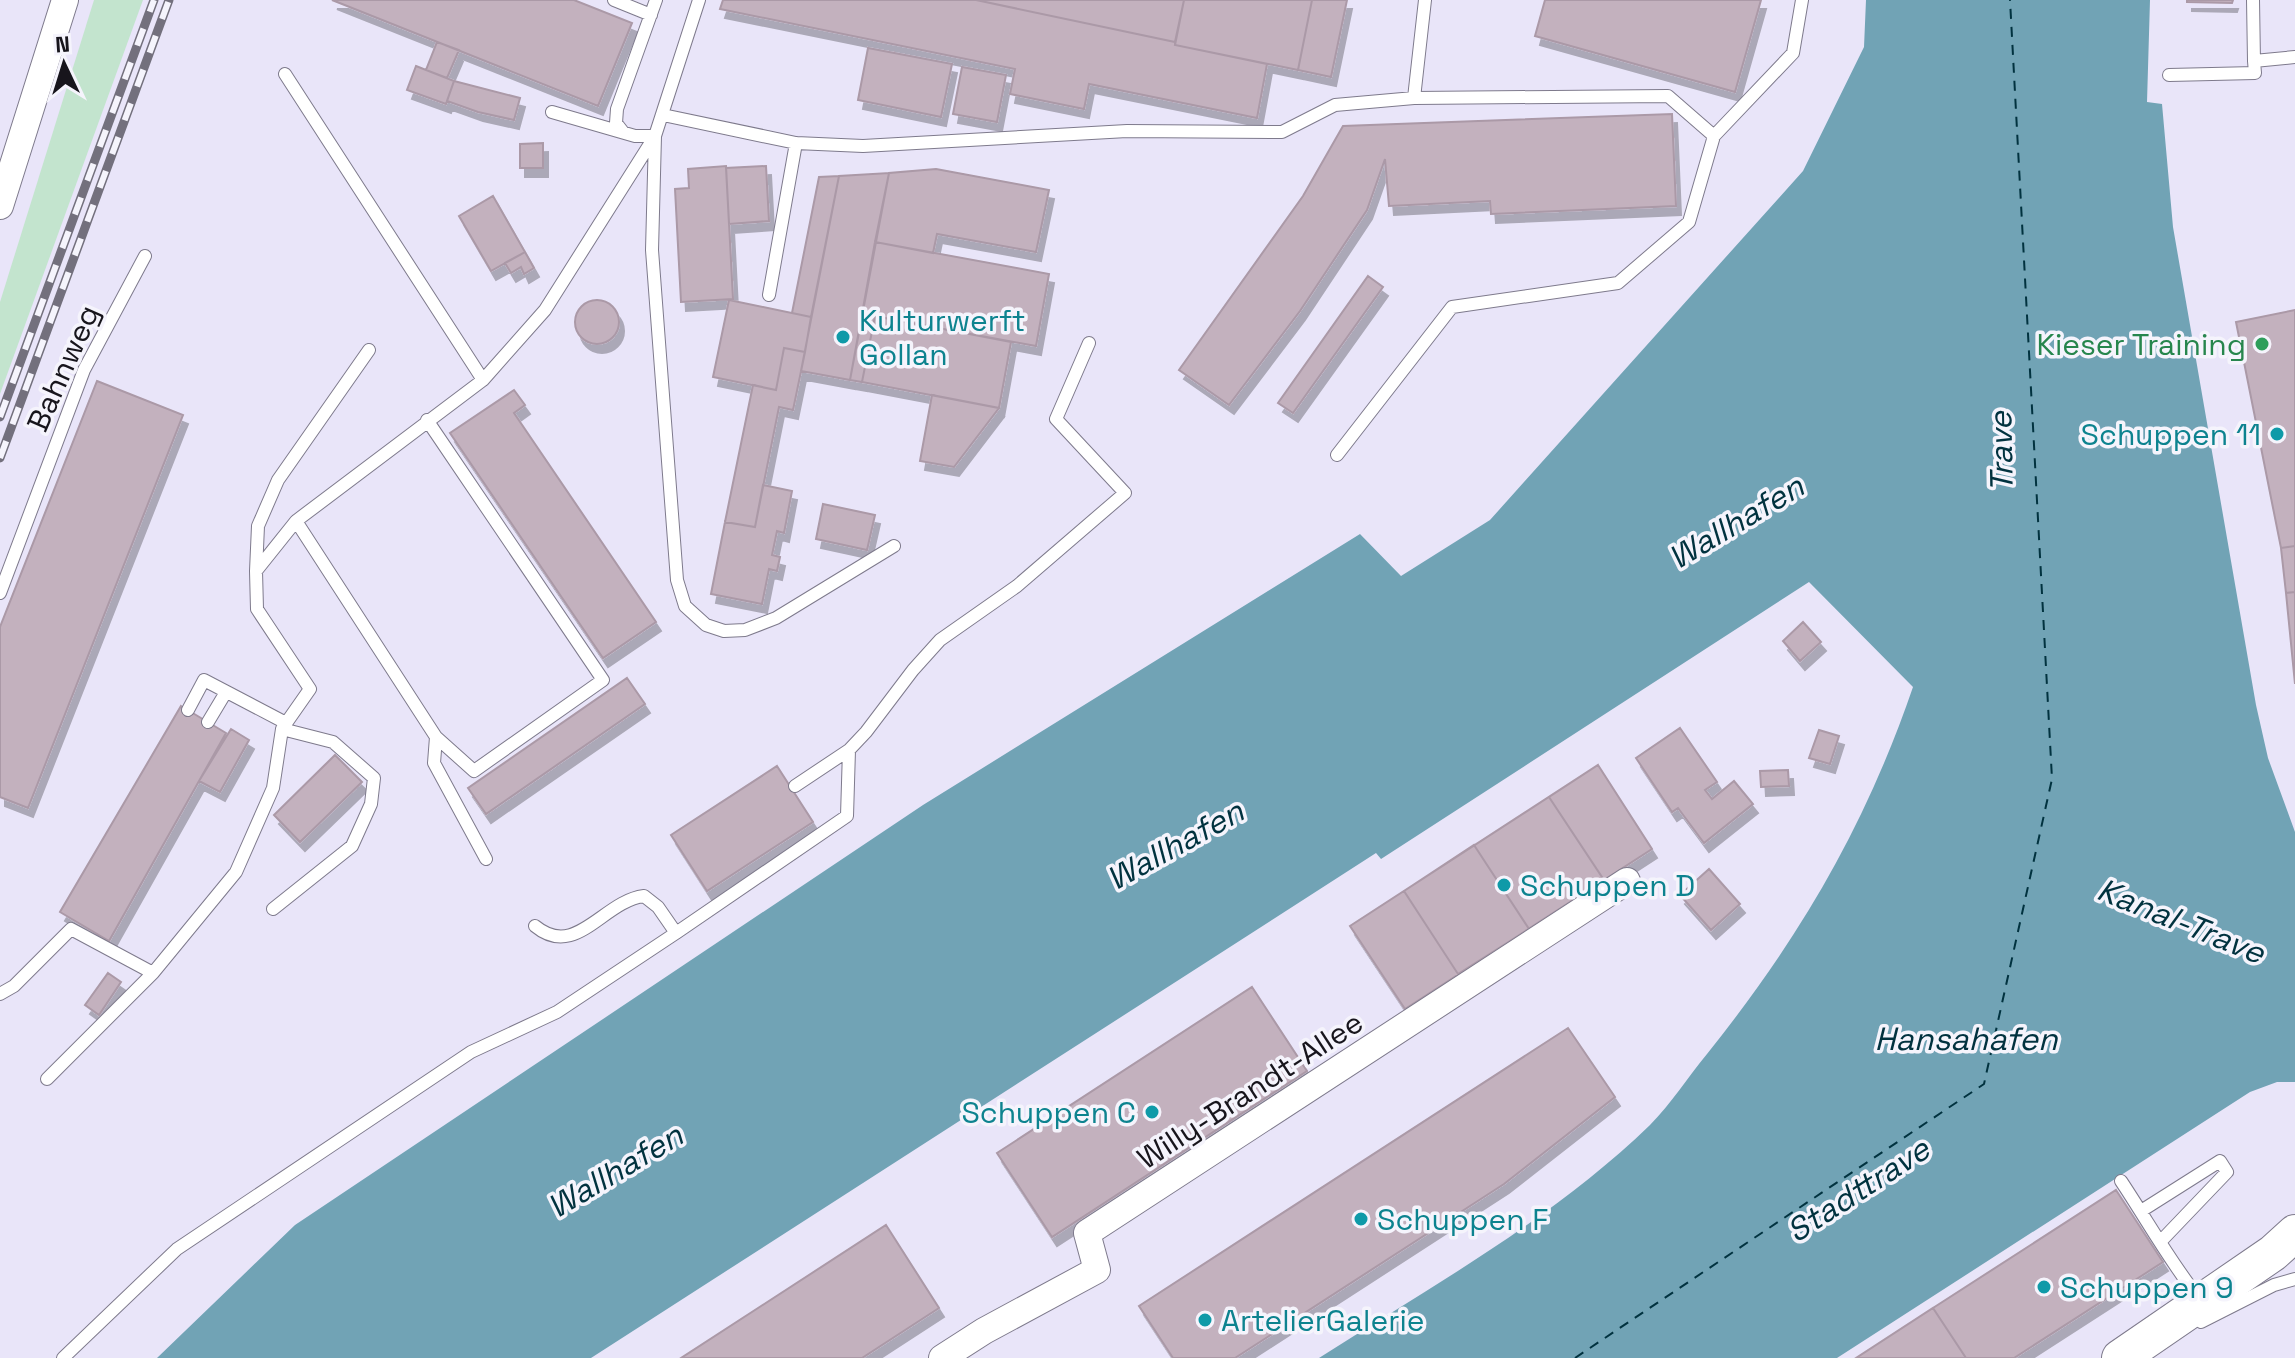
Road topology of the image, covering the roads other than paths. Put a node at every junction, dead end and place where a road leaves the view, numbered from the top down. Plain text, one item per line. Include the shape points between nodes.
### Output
1 (65, 0) edge
2 (614, 0) edge
3 (656, 0) edge
4 (699, 0) edge
5 (1425, 0) edge
6 (1802, 0) edge
7 (2253, 0) edge
8 (651, 15) junction
9 (2295, 57) edge
10 (2254, 61) junction
11 (285, 74) dead end
12 (2169, 75) dead end
13 (1414, 98) junction
14 (552, 112) dead end
15 (663, 115) junction
16 (623, 132) junction
17 (655, 136) junction
18 (1714, 136) junction
19 (796, 143) junction
20 (0, 206) edge
21 (145, 256) dead end
22 (769, 295) dead end
23 (1089, 343) dead end
24 (369, 350) dead end
25 (483, 380) junction
26 (427, 420) junction
27 (1337, 455) dead end
28 (296, 521) junction
29 (894, 546) dead end
30 (6, 560) edge
31 (256, 571) junction
32 (0, 593) edge
33 (226, 692) junction
34 (188, 710) dead end
35 (208, 722) dead end
36 (284, 726) junction
37 (436, 737) junction
38 (849, 750) junction
39 (795, 786) dead end
40 (486, 859) dead end
41 (1627, 881) dead end
42 (273, 909) dead end
43 (535, 926) dead end
44 (676, 933) junction
45 (153, 973) junction
46 (0, 994) edge
47 (47, 1079) dead end
48 (2121, 1181) dead end
49 (2141, 1211) junction
50 (2295, 1233) edge
51 (2161, 1241) junction
52 (2254, 1275) dead end
53 (2295, 1279) edge
54 (2266, 1289) junction
55 (2201, 1301) junction
56 (2162, 1329) junction
57 (63, 1358) edge
58 (942, 1358) edge
59 (2120, 1358) edge

1 - 20 street
2 - 8 lane
3 - 8 lane
4 - 15 lane
5 - 13 lane
6 - 18 lane via 1793,53
7 - 10 lane
8 - 16 lane via 617,109 616,123
9 - 10 lane
10 - 12 lane via 2255,73
11 - 25 lane
13 - 18 lane via 1668,96
13 - 19 lane via 1335,105 1282,132 1127,131 863,146
14 - 16 lane
15 - 17 lane
15 - 19 lane
16 - 17 lane
17 - 25 lane via 545,310
17 - 29 lane via 652,250 677,580 685,606 706,625 724,631 763,625
18 - 27 lane via 1689,222 1618,283 1452,307
19 - 22 lane
21 - 30 lane, Bahnweg via 84,370
23 - 38 lane via 1056,419 1125,493 1017,586 940,640
24 - 31 lane via 278,480 258,526
25 - 26 lane
26 - 28 lane
26 - 37 lane via 603,680 474,771
28 - 31 lane
28 - 37 lane
30 - 32 lane, Bahnweg
31 - 36 lane via 257,609 310,689
33 - 34 lane via 204,680
33 - 35 lane
33 - 36 lane
36 - 42 lane via 333,742 374,778 371,804 352,846
36 - 45 lane via 273,788 236,872
37 - 40 lane via 434,763
38 - 39 lane
38 - 44 lane via 847,816
41 - 58 street, Willy-Brandt-Allee via 1087,1233 1097,1270
43 - 44 lane via 548,937 563,939 630,897 644,896
44 - 57 lane via 557,1012 471,1052 177,1249
45 - 46 lane via 71,929
45 - 47 lane
48 - 49 lane
49 - 51 lane
49 - 51 lane via 2220,1161 2227,1172
50 - 55 main road
51 - 55 lane
52 - 54 lane
53 - 54 lane
54 - 56 lane via 2195,1324
55 - 56 main road
56 - 59 main road

